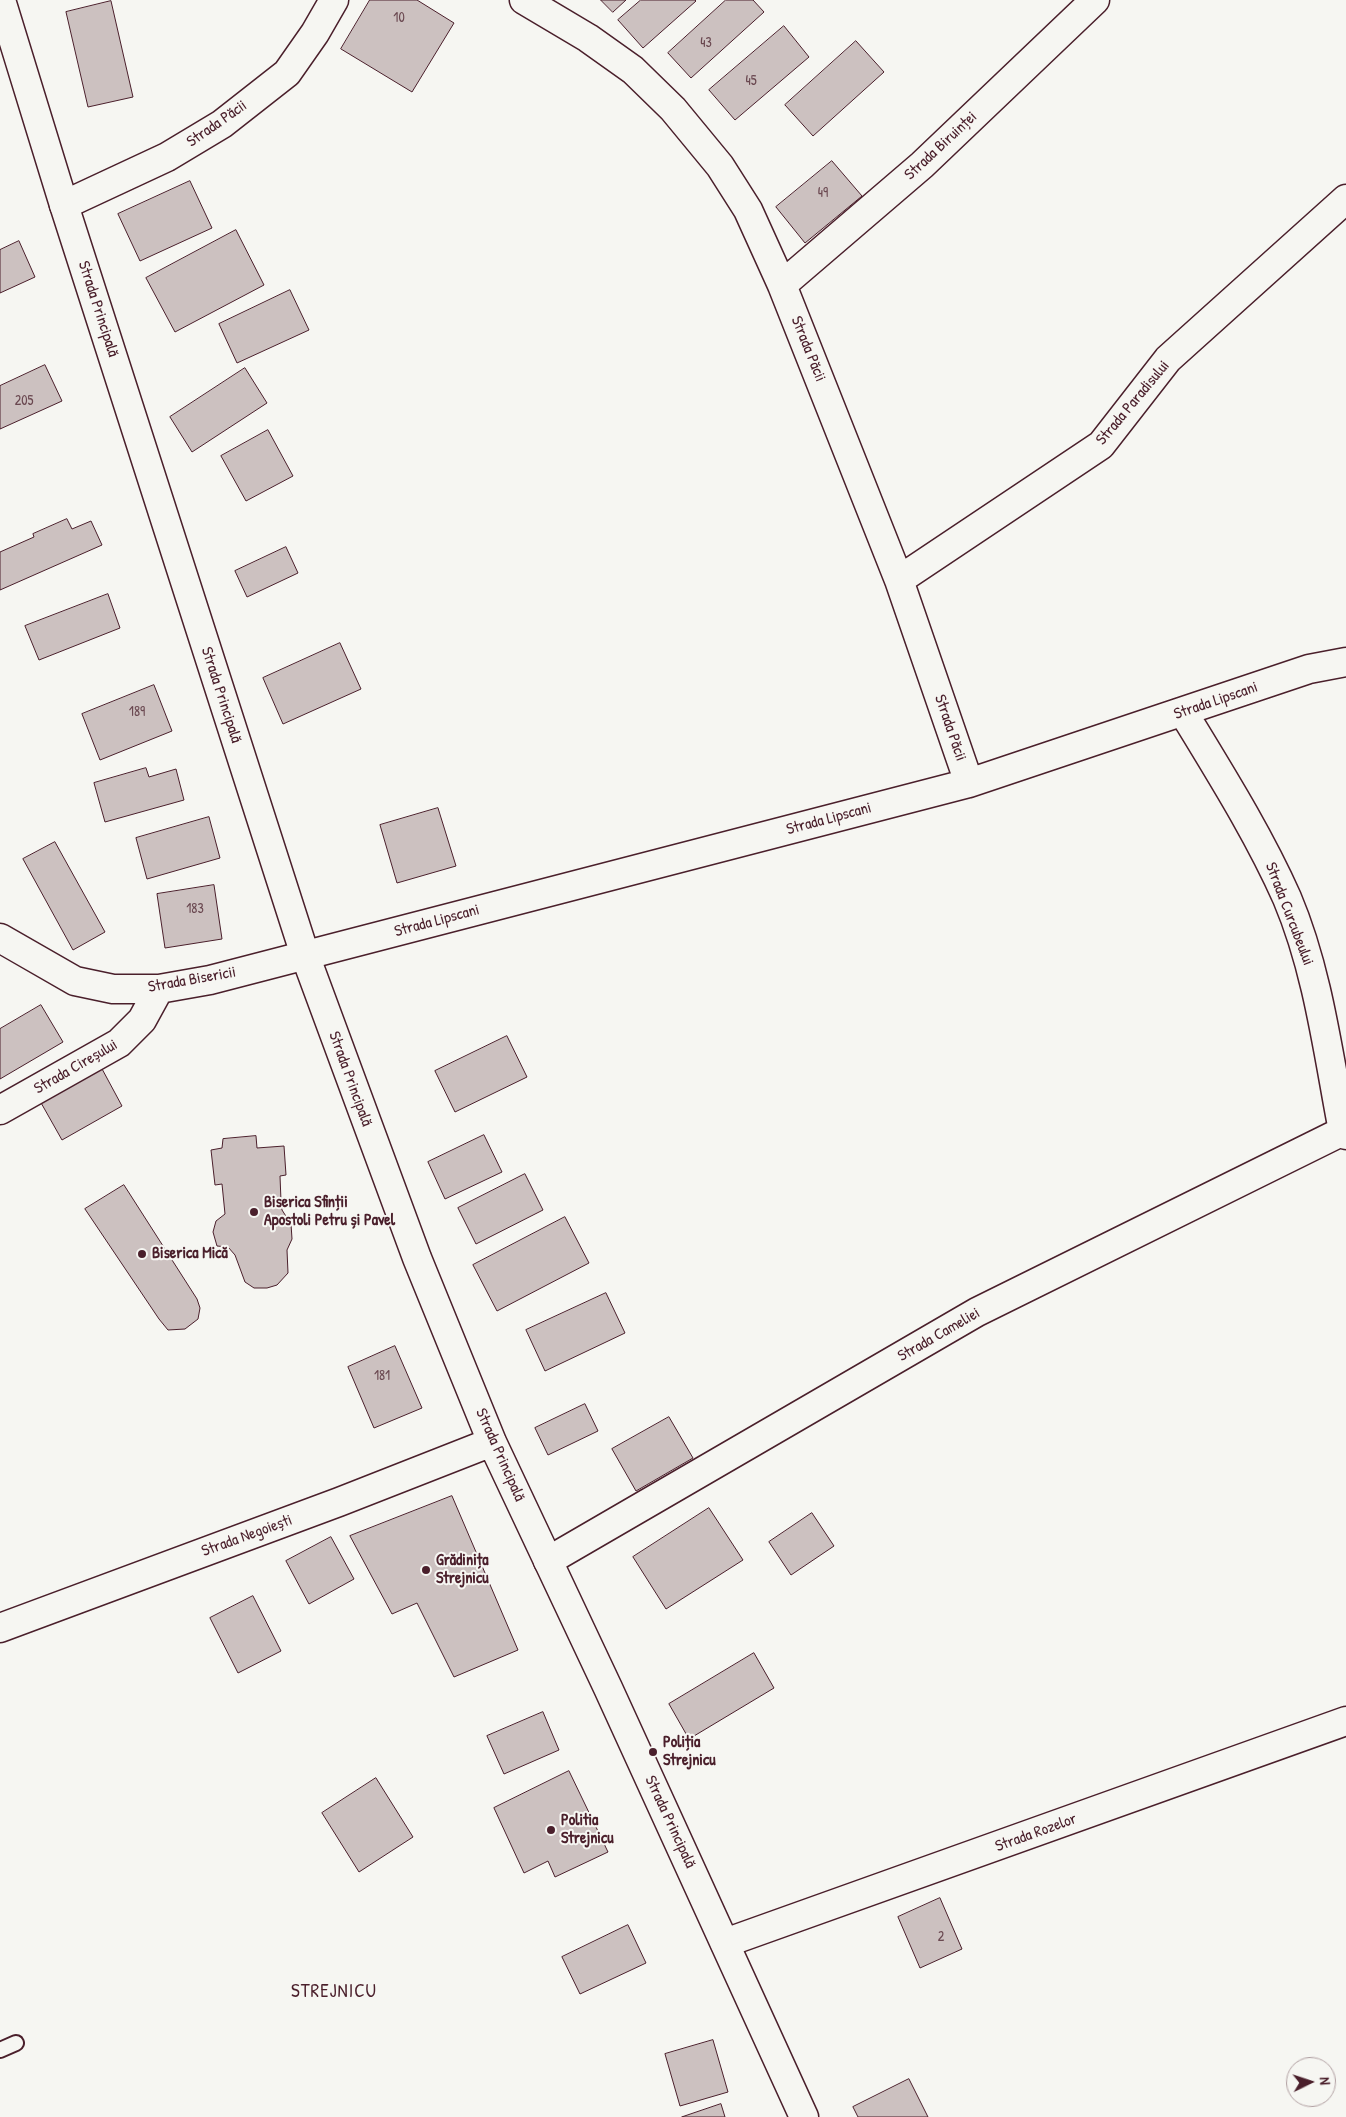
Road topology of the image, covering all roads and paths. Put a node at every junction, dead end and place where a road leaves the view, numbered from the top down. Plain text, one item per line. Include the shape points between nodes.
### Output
1 (1, 0) edge
2 (334, 0) edge
3 (524, 0) edge
4 (1094, 0) edge
5 (1346, 199) edge
6 (64, 205) junction
7 (782, 285) junction
8 (899, 580) junction
9 (1346, 662) edge
10 (1183, 712) junction
11 (969, 783) junction
12 (0, 938) edge
13 (305, 955) junction
14 (159, 989) junction
15 (0, 1110) edge
16 (1344, 1133) edge
17 (492, 1442) junction
18 (548, 1561) junction
19 (0, 1628) edge
20 (1346, 1721) edge
21 (726, 1943) junction
22 (16, 2044) dead end
23 (0, 2050) edge
24 (804, 2117) edge

1 - 6 street, Strada Principală
2 - 6 street, Strada Păcii via 287,72 222,124 166,158
3 - 7 street, Strada Păcii via 588,38 633,70 673,109 720,166 748,210
4 - 7 street, Strada Biruinței via 922,166
5 - 8 street, Strada Paradisului via 1168,359 1102,445
6 - 13 street, Strada Principală
7 - 8 street, Strada Păcii
8 - 11 street, Strada Păcii
9 - 10 street, Strada Lipscani via 1309,669
10 - 11 street, Strada Lipscani
10 - 16 street, Strada Curcubeului via 1254,829 1287,899 1312,973
11 - 13 street, Strada Lipscani
12 - 14 street, Strada Bisericii via 75,981 113,989
13 - 14 street, Strada Bisericii via 210,980
13 - 17 street, Strada Principală via 417,1258
14 - 15 street, Strada Cireșului via 142,1020 120,1043
16 - 18 street, Strada Cameliei via 977,1312
17 - 18 street, Strada Principală
17 - 19 street, Strada Negoiești
18 - 21 street, Strada Principală
20 - 21 street, Strada Rozelor
21 - 24 street, Strada Principală
22 - 23 lane

